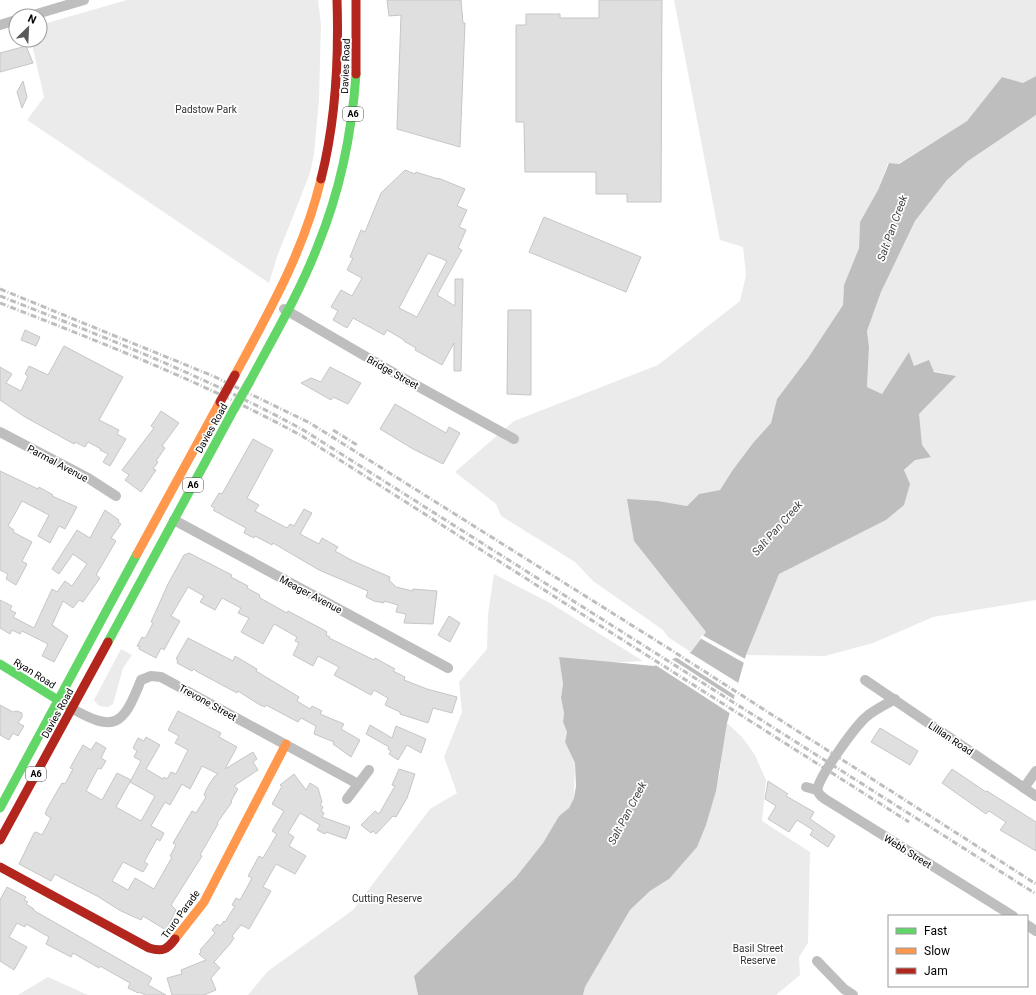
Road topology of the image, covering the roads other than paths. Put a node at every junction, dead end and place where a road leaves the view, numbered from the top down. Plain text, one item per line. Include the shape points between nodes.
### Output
1 (84, 0) edge
2 (337, 0) edge
3 (356, 0) edge
4 (48, 11) edge
5 (275, 301) junction
6 (287, 312) junction
7 (0, 432) edge
8 (514, 439) dead end
9 (116, 496) dead end
10 (174, 520) junction
11 (150, 531) junction
12 (0, 664) edge
13 (448, 668) dead end
14 (865, 680) dead end
15 (895, 699) junction
16 (58, 701) junction
17 (71, 708) junction
18 (286, 744) junction
19 (369, 770) dead end
20 (1036, 771) edge
21 (358, 784) junction
22 (806, 786) dead end
23 (1024, 788) junction
24 (817, 790) junction
25 (1036, 796) edge
26 (347, 799) dead end
27 (0, 808) edge
28 (0, 840) edge
29 (0, 867) edge
30 (1010, 915) edge
31 (817, 961) dead end
32 (854, 995) edge

1 - 4 street
2 - 5 main road, Davies Road / A6 via 338,76 329,151 309,224
3 - 6 main road, Davies Road / A6 via 356,91 345,164 320,243
5 - 6 street, Bridge Street
5 - 11 main road, Davies Road / A6, bridge
6 - 8 street, Bridge Street
6 - 10 main road, Davies Road / A6, bridge
7 - 9 street, Parmal Avenue via 88,478
10 - 11 main road
10 - 13 street, Meager Avenue
10 - 17 main road, Davies Road / A6
11 - 16 main road, Davies Road / A6
12 - 16 main road, Ryan Road
14 - 15 street, Lillian Road
15 - 23 street, Lillian Road
15 - 24 street via 872,712 858,726
16 - 17 main road, Ryan Road
16 - 27 main road, Davies Road / A6
17 - 18 street, Trevone Street via 101,723 114,722 125,713 141,680 156,676 168,680
17 - 28 main road, Davies Road / A6
18 - 21 street, Trevone Street
18 - 29 main road, Truro Parade via 204,902 168,949 160,951 149,948
19 - 21 street
20 - 23 street
21 - 26 street
22 - 24 street, Webb Street
23 - 25 street, Lillian Road
24 - 30 street, Webb Street via 825,799
31 - 32 street via 844,989

